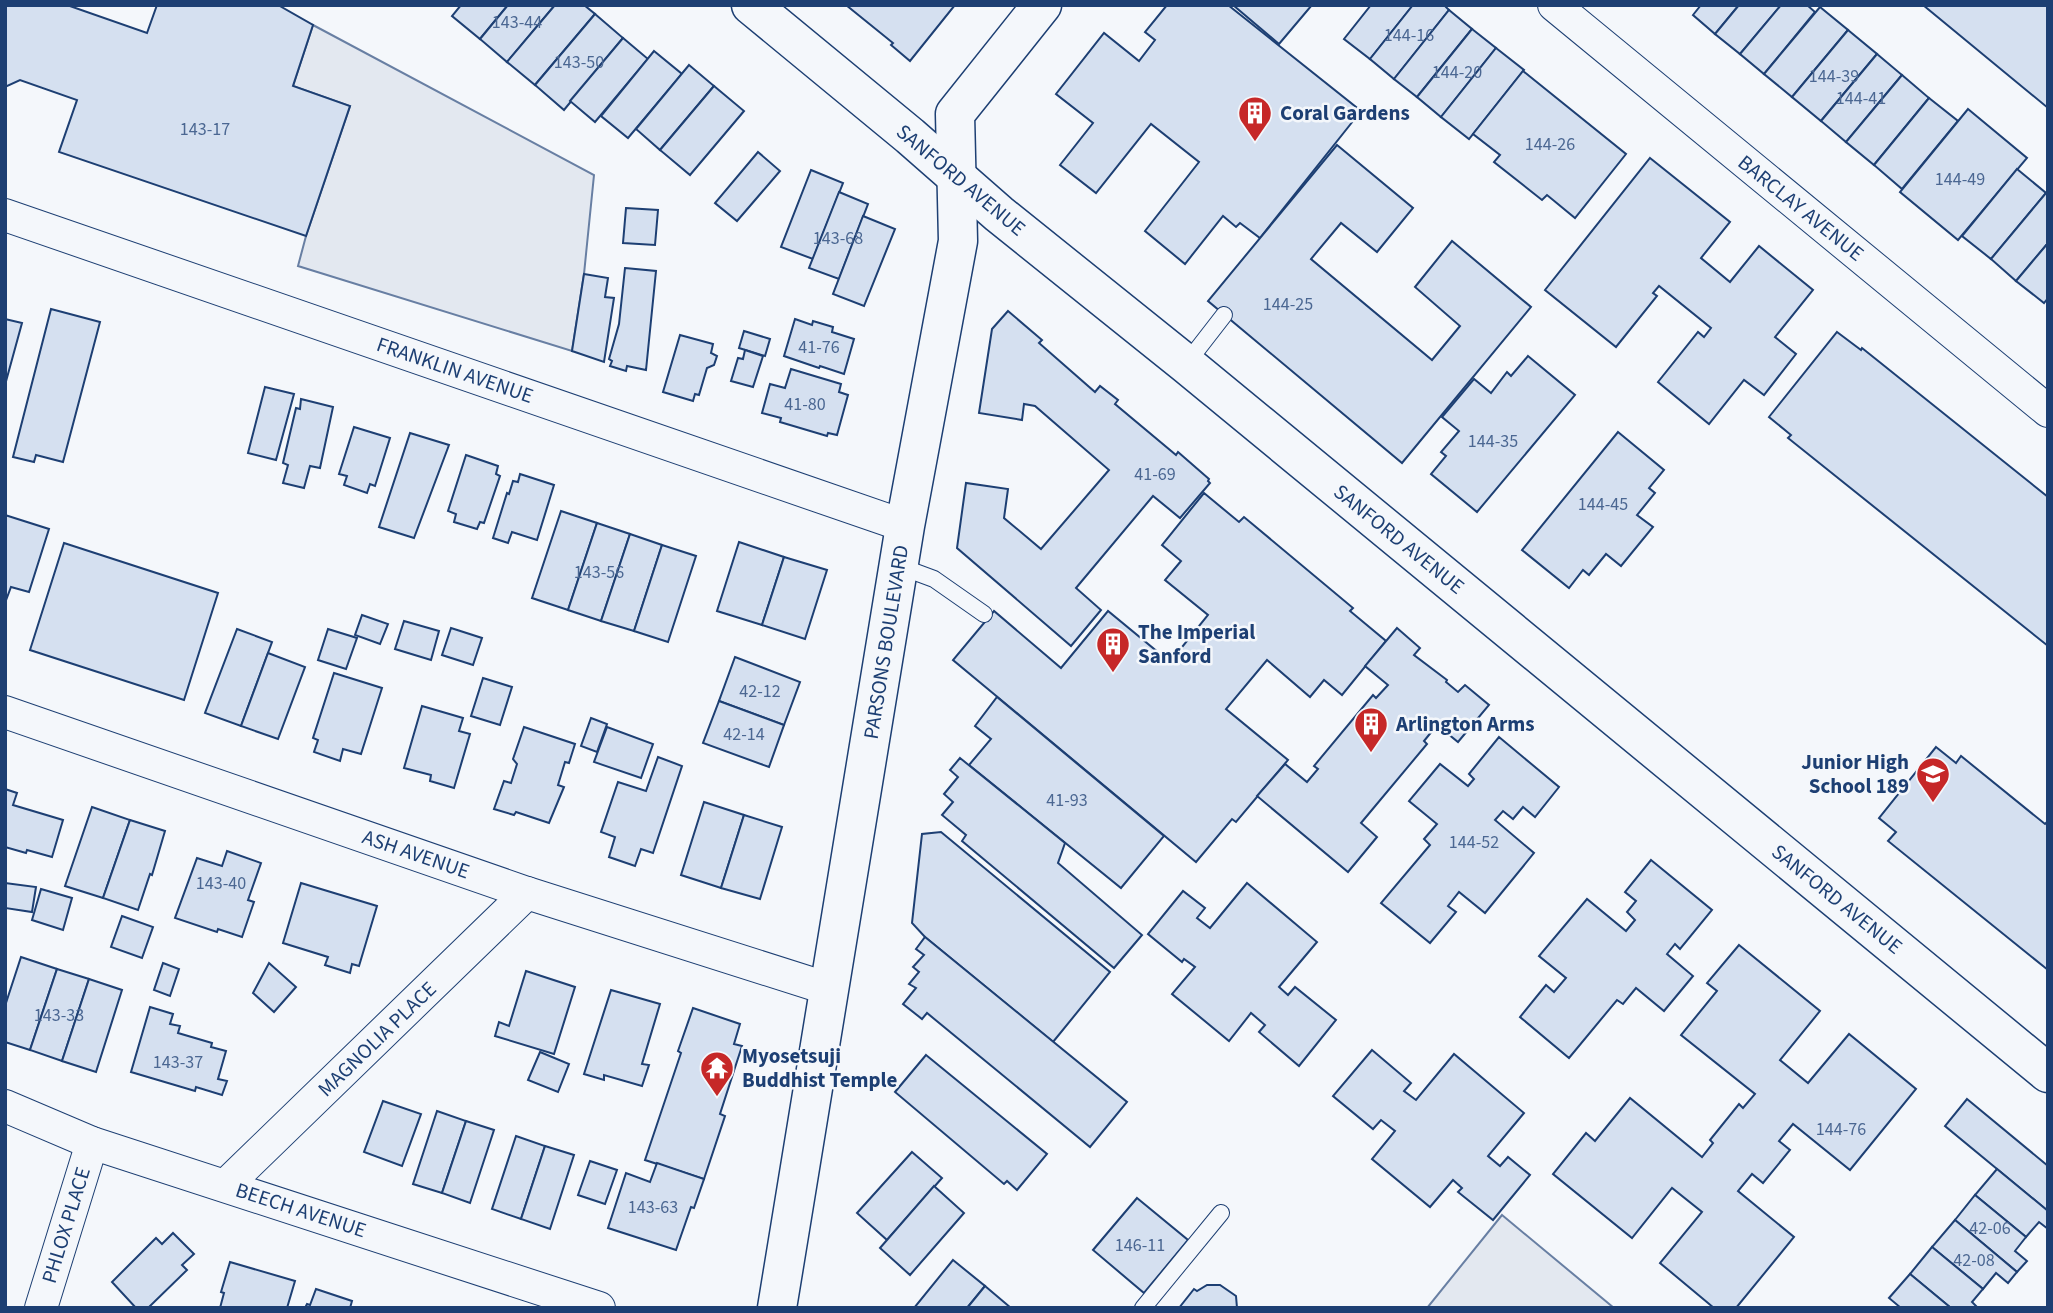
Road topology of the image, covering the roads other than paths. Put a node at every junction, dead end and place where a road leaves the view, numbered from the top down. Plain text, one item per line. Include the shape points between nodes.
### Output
1 (751, 5) edge
2 (1042, 5) edge
3 (1553, 5) edge
4 (956, 176) junction
5 (5, 215) edge
6 (1224, 315) dead end
7 (1186, 364) junction
8 (2048, 411) edge
9 (905, 526) junction
10 (899, 566) junction
11 (984, 614) dead end
12 (5, 712) edge
13 (527, 892) junction
14 (829, 989) junction
15 (2048, 1073) edge
16 (5, 1106) edge
17 (92, 1143) junction
18 (226, 1185) junction
19 (1222, 1213) dead end
20 (41, 1308) edge
21 (599, 1308) edge
22 (777, 1308) edge
23 (1143, 1308) edge

1 - 4 street, SANFORD AVENUE
2 - 4 street, PARSONS BOULEVARD via 955,114
3 - 8 street, BARCLAY AVENUE
4 - 7 street, SANFORD AVENUE
4 - 9 street, PARSONS BOULEVARD via 958,241
5 - 9 street, FRANKLIN AVENUE
6 - 7 lane
7 - 15 street, SANFORD AVENUE
9 - 10 street, PARSONS BOULEVARD
10 - 11 lane via 934,579
10 - 14 street, PARSONS BOULEVARD
12 - 13 street, ASH AVENUE
13 - 14 street, ASH AVENUE
13 - 18 street, MAGNOLIA PLACE
14 - 22 street, PARSONS BOULEVARD
16 - 17 street, BEECH AVENUE
17 - 18 street, BEECH AVENUE
17 - 20 street, PHLOX PLACE
18 - 21 street, BEECH AVENUE
19 - 23 lane

